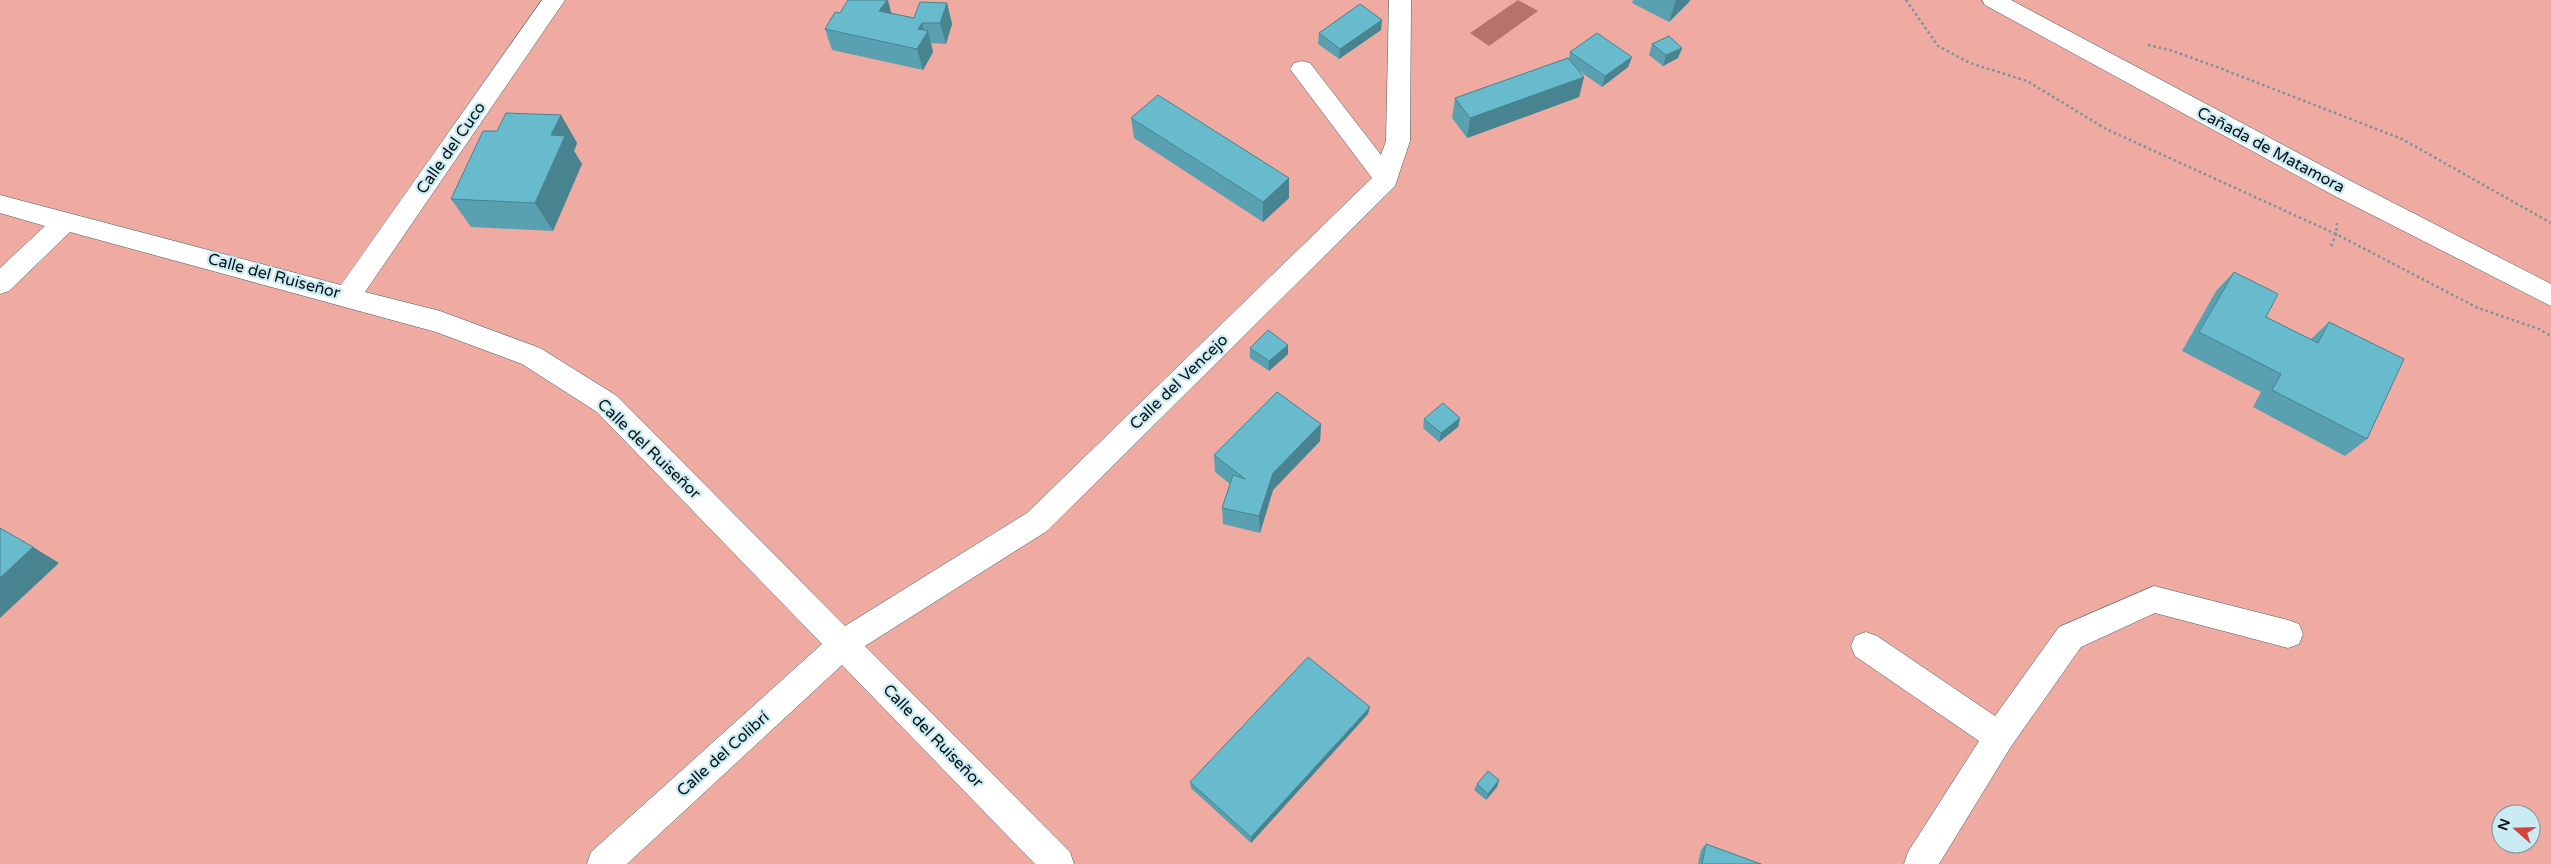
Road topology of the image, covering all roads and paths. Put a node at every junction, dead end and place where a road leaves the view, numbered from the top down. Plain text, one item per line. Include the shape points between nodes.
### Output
1 (554, 0) edge
2 (1400, 0) edge
3 (1906, 0) edge
4 (1993, 0) edge
5 (2142, 43) dead end
6 (1302, 69) dead end
7 (1386, 179) junction
8 (0, 204) edge
9 (66, 221) junction
10 (2551, 223) edge
11 (0, 284) edge
12 (348, 296) junction
13 (2551, 296) edge
14 (2551, 336) edge
15 (2288, 634) dead end
16 (843, 644) junction
17 (1866, 646) dead end
18 (1999, 736) junction
19 (603, 864) edge
20 (1058, 864) edge
21 (1920, 864) edge

1 - 12 street, Calle del Cuco
2 - 7 street via 1398,141
3 - 14 path via 1938,46 1970,63 2027,80 2106,129 2336,234 2478,308
4 - 13 street, Cañada de Matamora via 2332,183
5 - 10 path via 2217,67 2402,138
6 - 7 street
7 - 16 street, Calle del Vencejo via 1037,522
8 - 9 street, Calle del Ruiseñor
9 - 11 street
9 - 12 street, Calle del Ruiseñor
12 - 16 street, Calle del Ruiseñor via 440,322 531,356 607,404
15 - 18 street via 2154,598 2070,637
16 - 19 street, Calle del Colibrí
16 - 20 street, Calle del Ruiseñor
17 - 18 street
18 - 21 street

